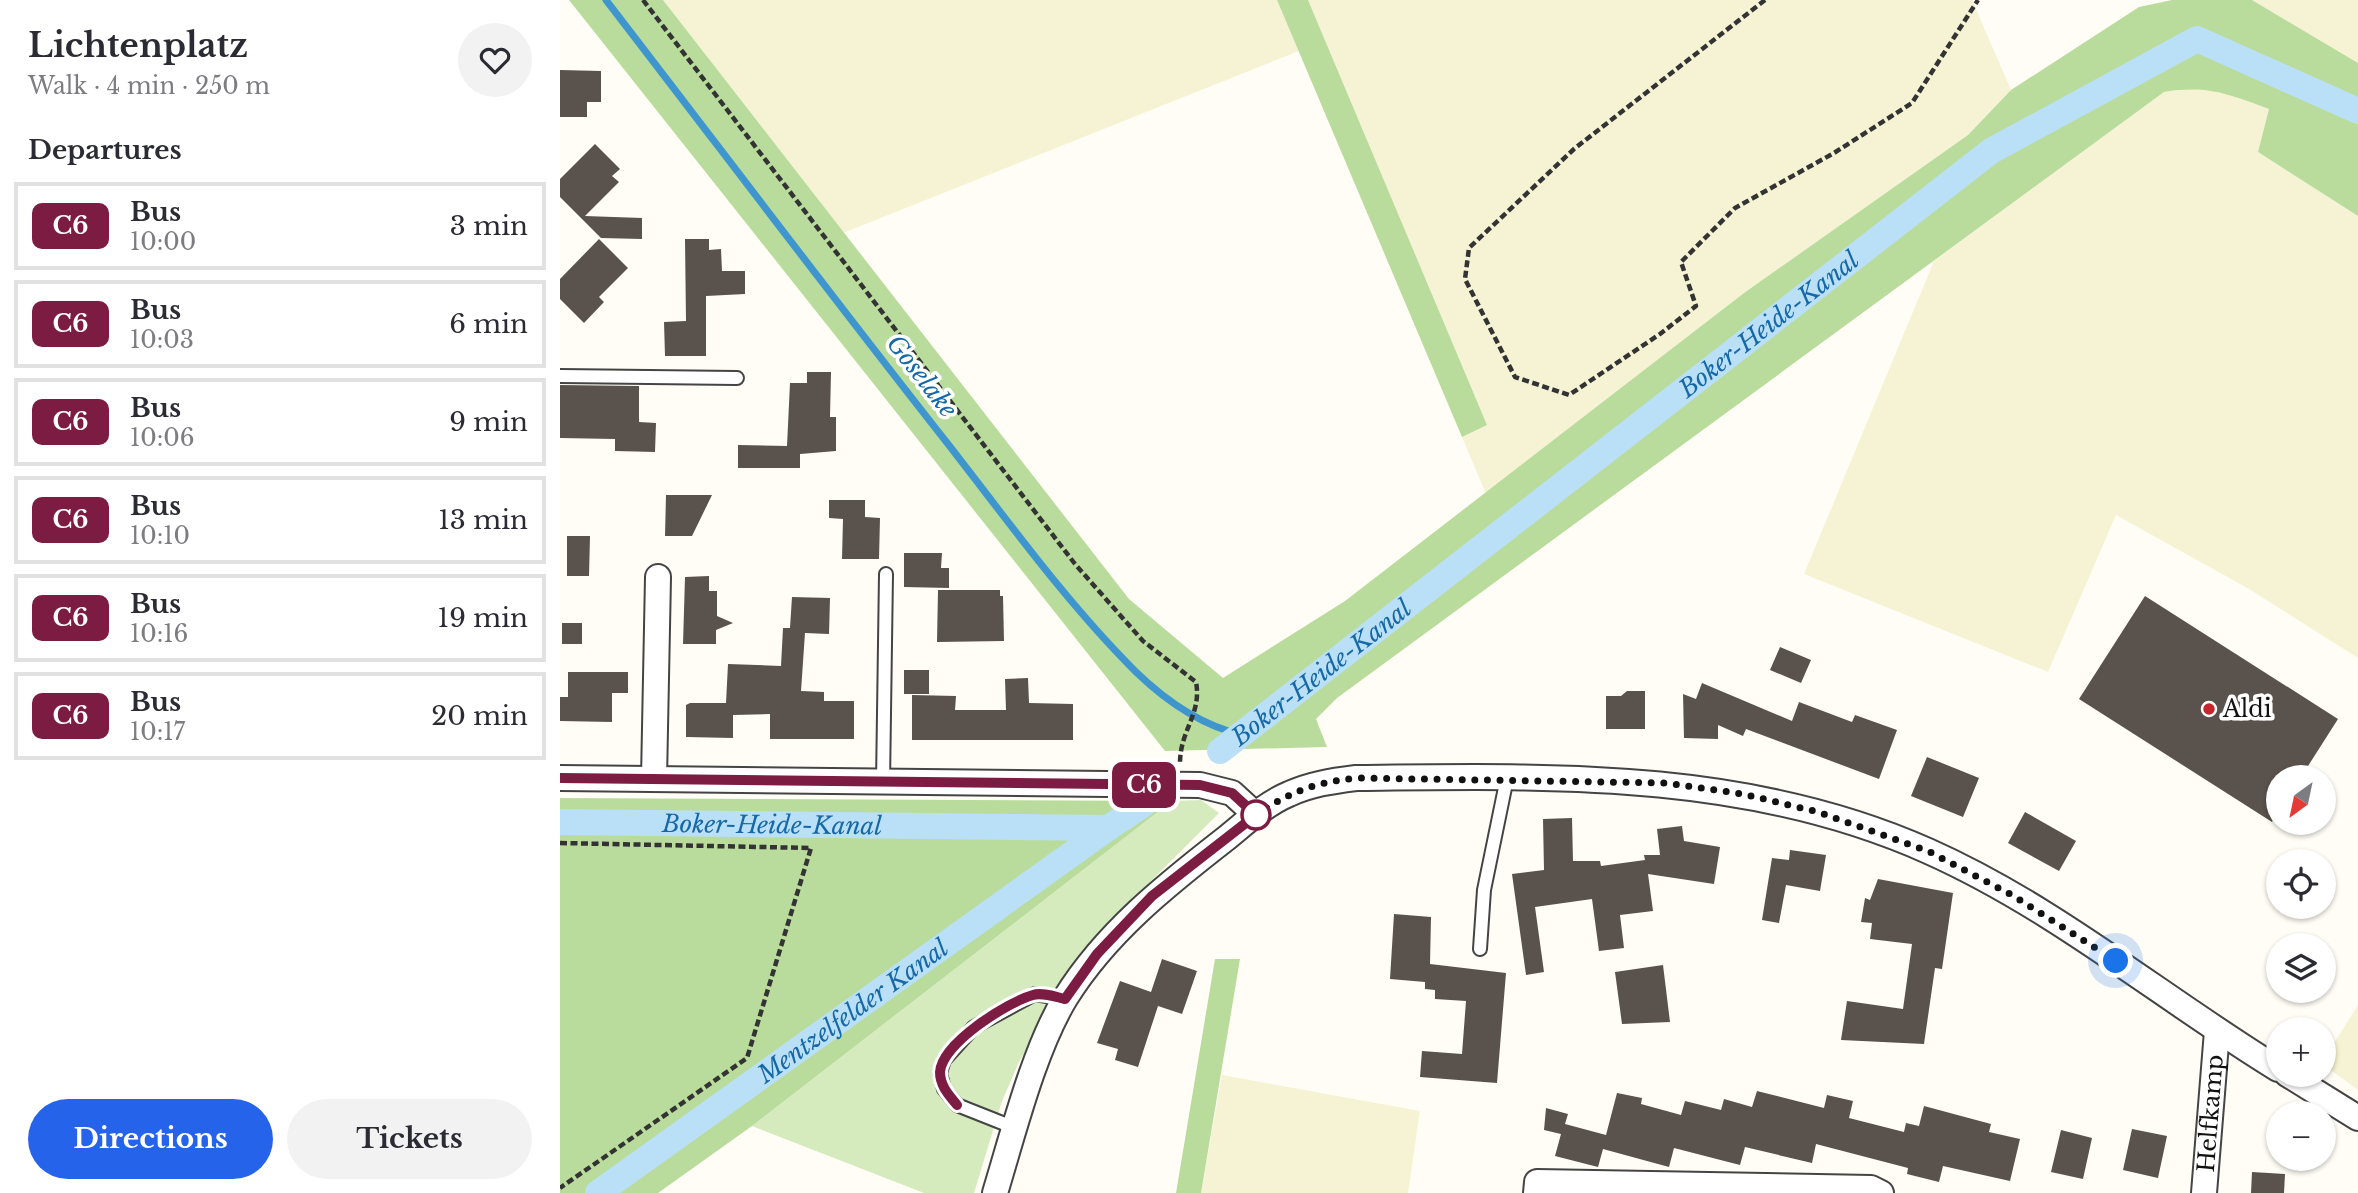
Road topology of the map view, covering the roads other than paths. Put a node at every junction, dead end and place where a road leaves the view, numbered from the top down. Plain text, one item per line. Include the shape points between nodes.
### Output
1 (560, 376) edge
2 (737, 378) dead end
3 (886, 574) dead end
4 (658, 577) dead end
5 (560, 778) edge
6 (1507, 778) junction
7 (654, 779) junction
8 (883, 783) junction
9 (1256, 815) junction
10 (1480, 949) dead end
11 (1065, 999) junction
12 (2217, 1031) junction
13 (2266, 1062) edge
14 (2308, 1087) edge
15 (2358, 1118) edge
16 (1015, 1128) junction
17 (995, 1193) edge
18 (1536, 1193) edge
19 (1881, 1193) edge
20 (2204, 1193) edge

1 - 2 lane
3 - 8 lane
4 - 7 street
5 - 7 street
6 - 9 street via 1318,782 1286,795
6 - 10 lane via 1484,890
6 - 12 street via 1666,783 1743,794 1818,812 1916,846 2012,895
7 - 8 street
8 - 9 street via 1200,785 1232,793
9 - 11 street via 1152,896 1097,954
11 - 16 street
11 - 16 lane via 1035,994 974,1027 944,1060 940,1073 944,1088 957,1105
12 - 13 street
12 - 20 street, Helfkamp
14 - 15 street
16 - 17 street
18 - 19 street via 1537,1182 1871,1188

